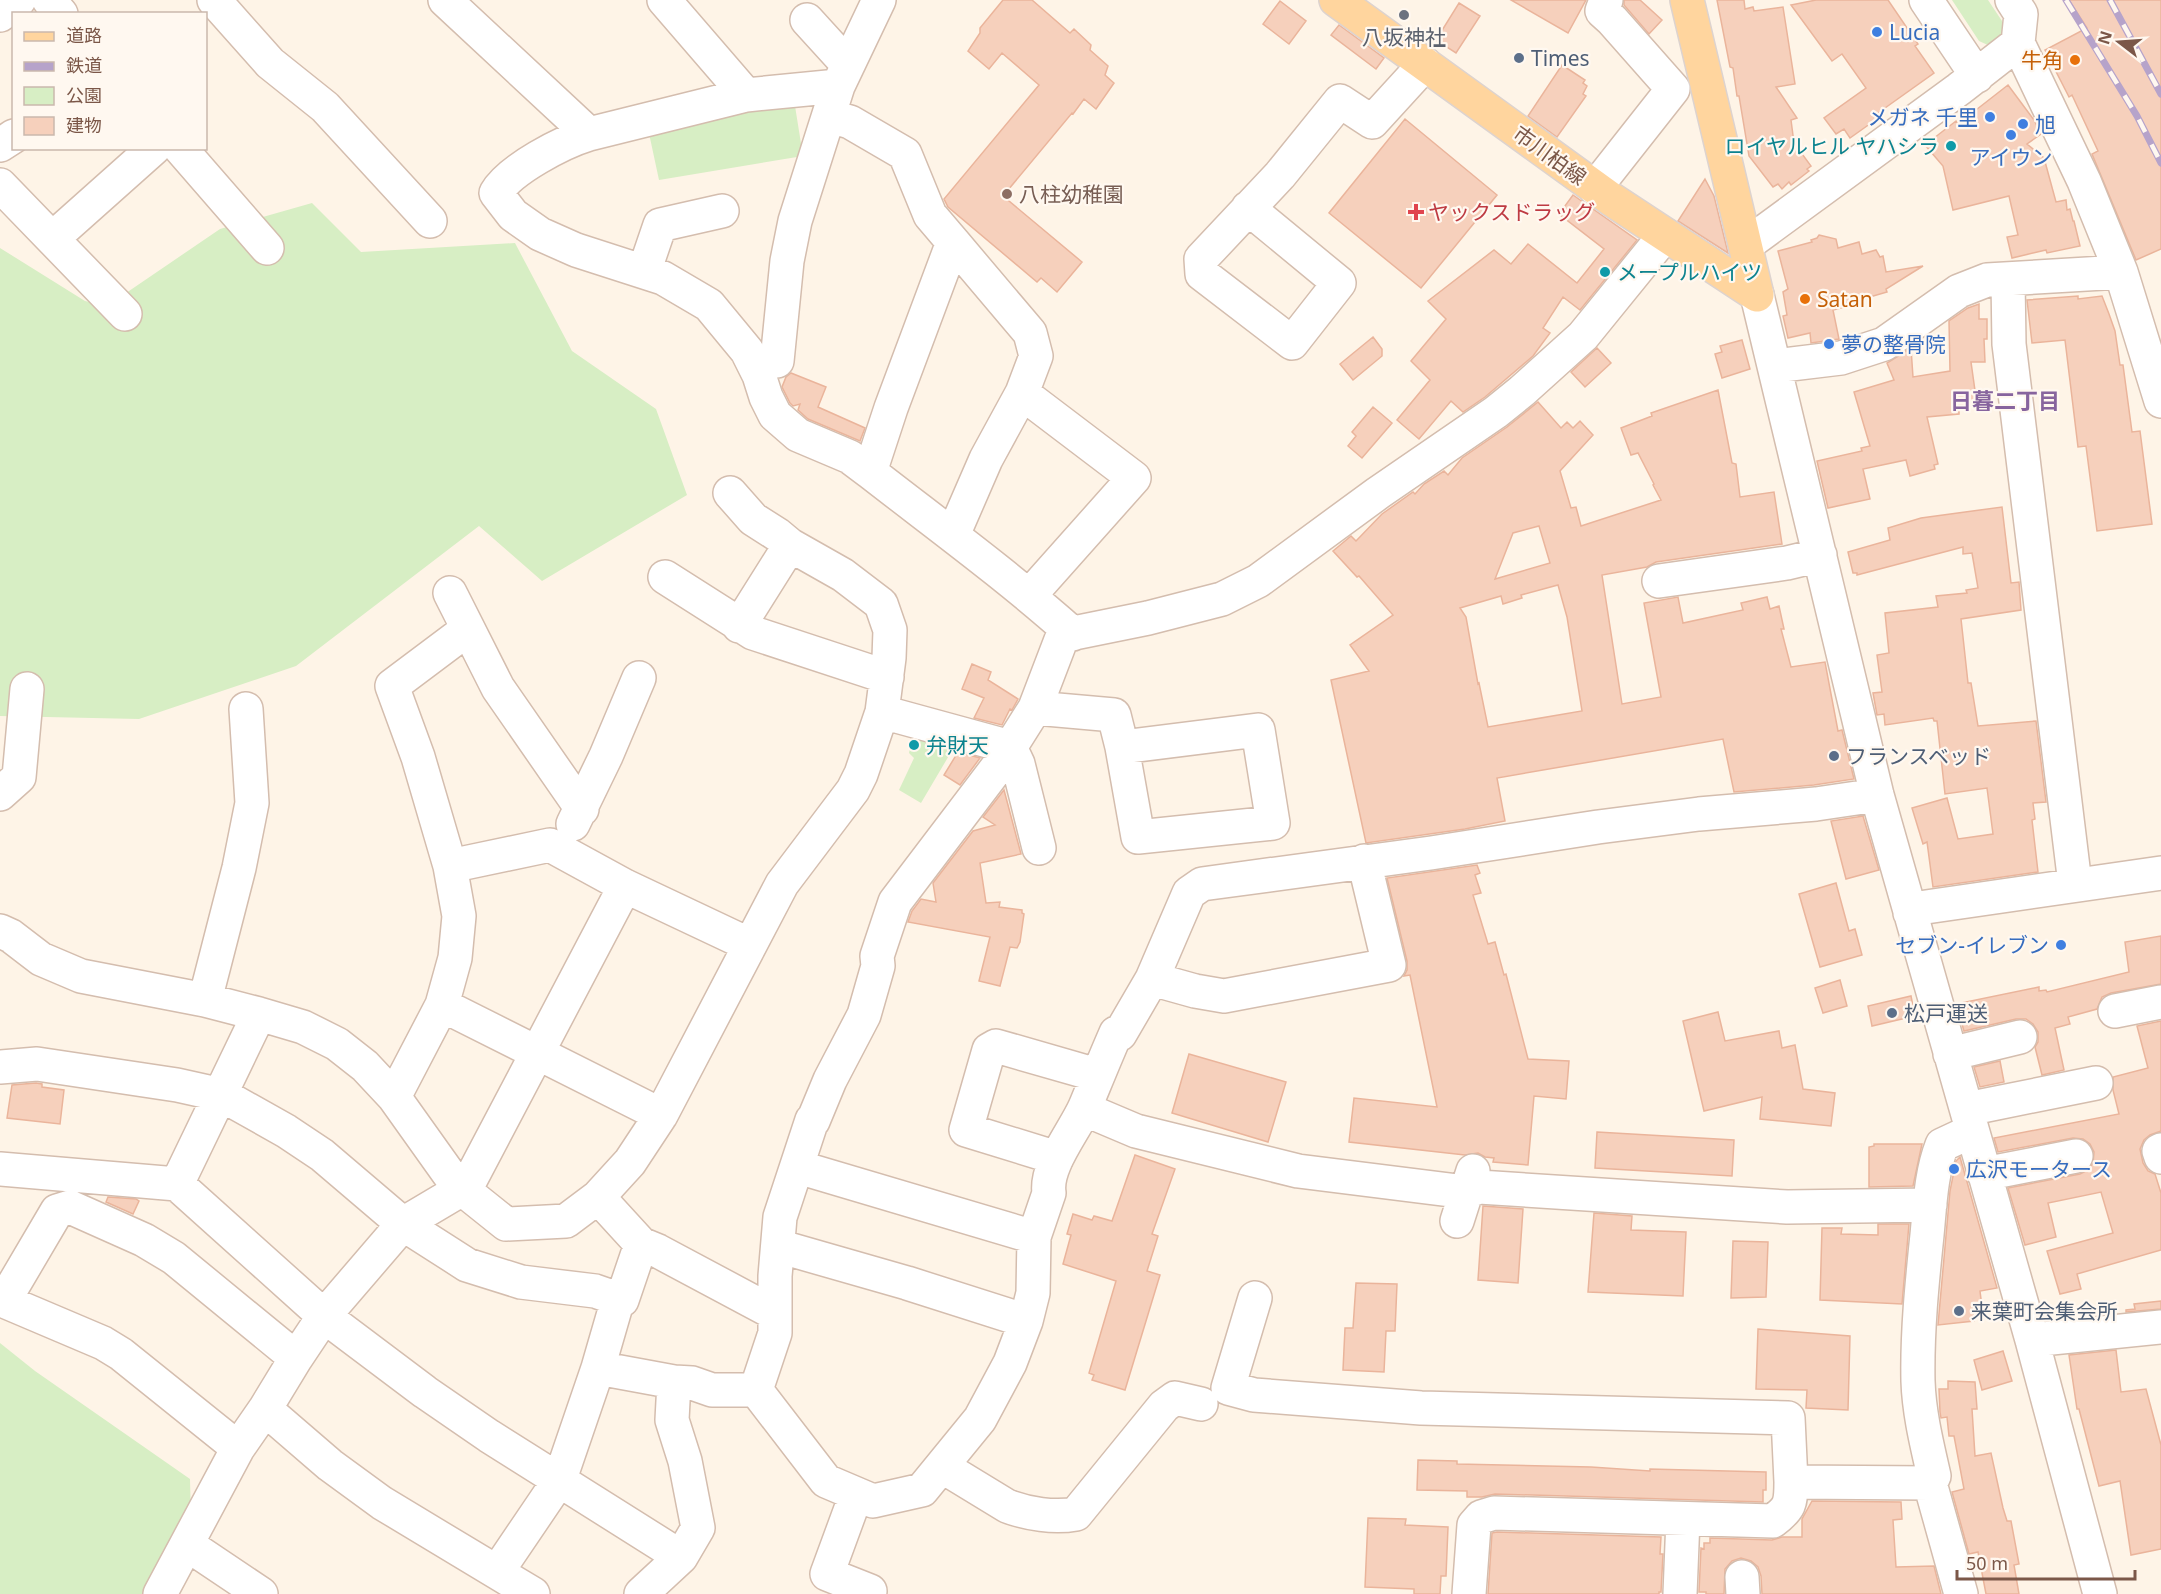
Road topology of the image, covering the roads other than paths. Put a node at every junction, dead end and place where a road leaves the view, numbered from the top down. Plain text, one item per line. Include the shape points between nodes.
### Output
1 (19, 0) edge
2 (50, 0) edge
3 (214, 0) edge
4 (445, 0) edge
5 (664, 0) edge
6 (879, 0) edge
7 (1336, 0) edge
8 (1606, 0) edge
9 (1687, 0) edge
10 (1694, 0) edge
11 (1926, 0) edge
12 (2012, 0) edge
13 (59, 12) edge
14 (0, 15) edge
15 (807, 20) dead end
16 (1695, 33) junction
17 (2018, 43) junction
18 (1425, 64) junction
19 (1977, 76) junction
20 (838, 89) junction
21 (1672, 92) junction
22 (746, 95) junction
23 (1715, 119) junction
24 (590, 134) junction
25 (152, 150) edge
26 (182, 150) edge
27 (0, 185) edge
28 (1595, 188) junction
29 (1248, 208) dead end
30 (722, 211) dead end
31 (430, 221) dead end
32 (1665, 235) junction
33 (53, 238) junction
34 (953, 242) junction
35 (1746, 245) junction
36 (267, 248) dead end
37 (644, 272) junction
38 (2121, 272) junction
39 (2008, 280) junction
40 (1757, 295) junction
41 (125, 314) dead end
42 (777, 361) dead end
43 (1775, 366) junction
44 (1022, 393) junction
45 (2161, 401) edge
46 (870, 472) junction
47 (730, 493) dead end
48 (953, 535) junction
49 (790, 545) junction
50 (1820, 555) junction
51 (665, 577) dead end
52 (1659, 581) dead end
53 (450, 593) dead end
54 (1029, 596) junction
55 (740, 626) junction
56 (468, 629) junction
57 (1073, 634) junction
58 (886, 677) junction
59 (639, 678) dead end
60 (27, 689) dead end
61 (1035, 708) junction
62 (246, 709) dead end
63 (882, 712) junction
64 (1010, 747) junction
65 (1122, 747) junction
66 (0, 794) edge
67 (1877, 795) junction
68 (582, 809) junction
69 (1039, 848) dead end
70 (558, 850) junction
71 (1364, 861) junction
72 (450, 866) junction
73 (2161, 873) edge
74 (2075, 884) junction
75 (625, 886) junction
76 (1910, 913) junction
77 (0, 931) edge
78 (750, 945) junction
79 (1152, 979) junction
80 (205, 1000) junction
81 (2161, 1002) edge
82 (442, 1005) junction
83 (2115, 1011) dead end
84 (259, 1014) junction
85 (2020, 1037) dead end
86 (537, 1053) junction
87 (1950, 1054) junction
88 (0, 1067) edge
89 (1097, 1075) junction
90 (2096, 1083) dead end
91 (222, 1095) junction
92 (394, 1097) junction
93 (1084, 1109) junction
94 (661, 1115) junction
95 (1970, 1120) junction
96 (2161, 1150) edge
97 (2076, 1156) dead end
98 (2161, 1157) edge
99 (798, 1167) junction
100 (0, 1169) edge
101 (1053, 1173) junction
102 (1984, 1174) junction
103 (56, 1175) junction
104 (177, 1184) junction
105 (463, 1190) junction
106 (598, 1197) junction
107 (1930, 1205) junction
108 (57, 1211) junction
109 (403, 1224) junction
110 (1034, 1237) junction
111 (641, 1244) junction
112 (778, 1246) junction
113 (1255, 1298) dead end
114 (618, 1299) junction
115 (774, 1313) junction
116 (324, 1316) junction
117 (1026, 1321) junction
118 (2161, 1327) edge
119 (2032, 1340) junction
120 (296, 1358) junction
121 (598, 1368) junction
122 (674, 1382) junction
123 (756, 1390) junction
124 (1202, 1404) dead end
125 (265, 1409) junction
126 (238, 1448) junction
127 (942, 1467) junction
128 (560, 1479) junction
129 (1791, 1482) junction
130 (1930, 1483) junction
131 (856, 1495) junction
132 (1683, 1519) junction
133 (188, 1545) junction
134 (681, 1557) junction
135 (496, 1572) junction
136 (870, 1591) dead end
137 (160, 1594) edge
138 (261, 1594) edge
139 (533, 1594) edge
140 (641, 1594) edge
141 (1470, 1594) edge
142 (1680, 1594) edge
143 (1961, 1594) edge
144 (2100, 1594) edge

1 - 14 street
2 - 13 street
3 - 31 street via 270,63 325,107
4 - 24 street
5 - 22 street
6 - 20 street
7 - 18 main road, 市川柏線
8 - 21 street via 1602,11
9 - 16 main road
10 - 16 street
11 - 19 street
12 - 17 street via 2021,14
15 - 20 street
16 - 23 main road
17 - 19 street
17 - 38 street via 2084,181
18 - 28 main road, 市川柏線
18 - 29 street via 1372,122 1340,101
19 - 35 street
20 - 22 street
20 - 34 street via 850,122 904,154 930,215
20 - 42 street via 795,221
21 - 23 street
21 - 28 street
22 - 24 street
23 - 35 main road
24 - 37 street via 574,138 521,168 496,193 513,215 540,234
25 - 33 street
26 - 36 street
27 - 33 street
28 - 32 main road, 市川柏線
30 - 37 street via 660,225
32 - 40 main road, 市川柏線
32 - 57 street via 1583,336 1522,391 1258,581 1222,599
33 - 41 street
34 - 44 street via 1030,333 1036,356
34 - 46 street
35 - 40 main road
37 - 46 street via 663,278 709,305 747,351 775,415 798,435 850,457
38 - 39 street
38 - 45 street
39 - 43 street via 1988,280 1959,291 1884,344 1841,358
39 - 74 street via 2009,344
40 - 43 street
43 - 50 street
44 - 48 street via 986,459
44 - 54 street via 1134,478
46 - 48 street
47 - 49 street via 753,519
48 - 54 street
49 - 55 street
49 - 58 street via 843,575 881,604 890,630
50 - 52 street
50 - 67 street
51 - 55 street
53 - 56 street
54 - 57 street
55 - 58 street
56 - 68 street via 498,688
56 - 72 street via 393,686
57 - 61 street via 1061,640
58 - 63 street
59 - 68 street
60 - 66 street via 19,777
61 - 64 street
61 - 65 street via 1114,715
62 - 80 street via 252,803
63 - 64 street
63 - 78 street via 854,790 782,884
64 - 69 street
64 - 99 street via 895,902 877,956 878,966 864,1015 812,1120
65 - 65 street via 1258,730 1273,823 1138,837
67 - 71 street via 1621,824
67 - 76 street
68 - 70 street
70 - 72 street via 550,845
70 - 75 street
71 - 79 street via 1202,884 1189,893
71 - 79 street via 1389,965 1224,996
72 - 82 street via 459,916 455,958
73 - 74 street
74 - 76 street via 1926,907
75 - 78 street
75 - 86 street
76 - 87 street
77 - 80 street via 41,959 81,976
78 - 94 street
79 - 89 street via 1119,1034 1116,1033
80 - 84 street
81 - 83 street
82 - 86 street
82 - 92 street
84 - 91 street
84 - 92 street via 303,1027 337,1044
85 - 87 street
86 - 94 street
86 - 105 street
87 - 95 street
88 - 91 street via 37,1064
89 - 93 street
89 - 101 street via 996,1046 989,1050 966,1130
90 - 95 street
91 - 104 street
91 - 109 street via 321,1155
92 - 105 street
93 - 101 street
93 - 107 street via 1136,1131 1298,1171 1466,1193 1479,1187 1787,1207
94 - 106 street via 630,1162
95 - 102 street
95 - 107 street via 1942,1144
96 - 98 street
97 - 102 street
99 - 110 street
99 - 112 street via 780,1217
100 - 103 street
101 - 110 street
102 - 119 street
103 - 104 street
103 - 108 street
104 - 116 street
105 - 106 street via 506,1224 566,1221
105 - 109 street
106 - 111 street
107 - 130 street via 1920,1298 1918,1383 1934,1476
108 - 120 street via 70,1207 174,1258
108 - 126 street via 4,1301 103,1343
109 - 114 street via 467,1265 521,1282 595,1291
109 - 116 street
110 - 117 street via 1033,1293
111 - 114 street via 622,1300
111 - 115 street
112 - 115 street
112 - 117 street
113 - 129 street via 1228,1388 1254,1395 1421,1408 1788,1418
114 - 121 street
115 - 123 street via 775,1332
116 - 120 street
116 - 128 street via 425,1392
117 - 127 street via 1010,1363 980,1419
118 - 119 street
119 - 144 street
120 - 125 street
121 - 122 street
121 - 128 street
122 - 123 street via 712,1390
122 - 134 street via 672,1420 685,1461 698,1528
123 - 131 street via 825,1481
124 - 127 street via 1175,1398 1164,1406 1076,1514 1017,1510
125 - 126 street
125 - 135 street via 382,1503
126 - 133 street
127 - 131 street via 922,1490 873,1501
128 - 134 street
128 - 135 street
129 - 130 street
129 - 132 street via 1787,1510 1773,1521
130 - 143 street
131 - 136 street via 827,1574
132 - 141 street via 1494,1512 1474,1525
132 - 142 street
133 - 137 street
133 - 138 street
134 - 140 street
135 - 139 street

